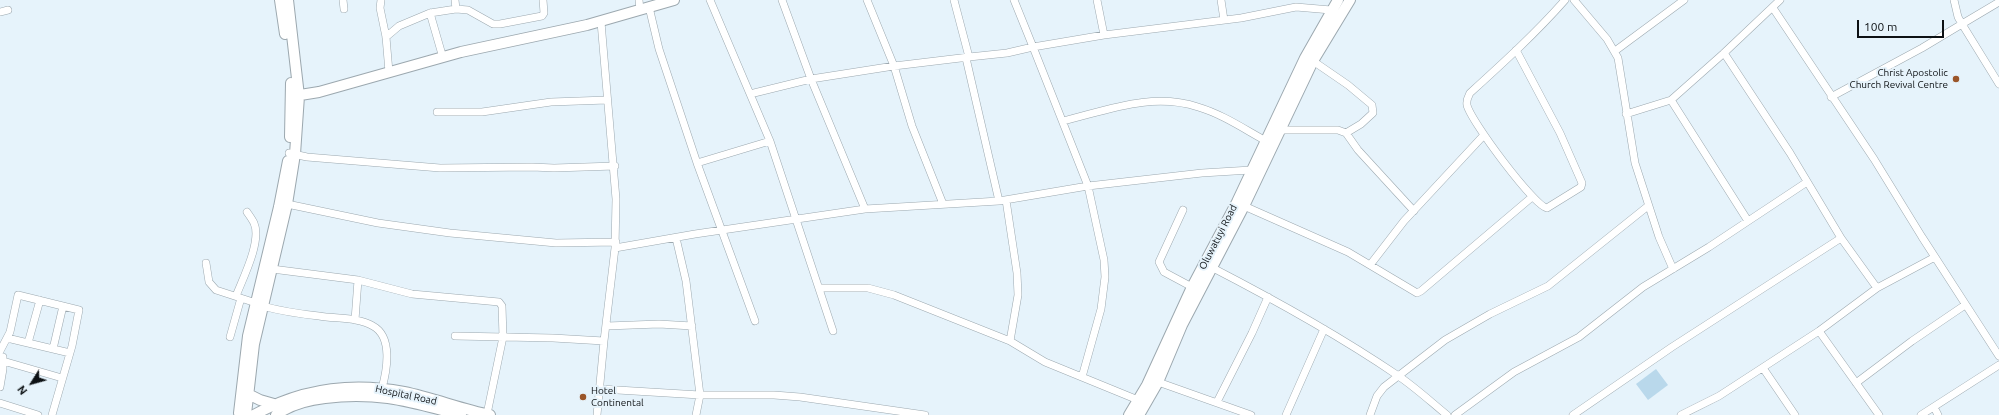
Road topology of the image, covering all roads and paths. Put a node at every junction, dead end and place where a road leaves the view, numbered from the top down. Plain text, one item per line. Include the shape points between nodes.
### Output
1 (280, 0) edge
2 (288, 0) edge
3 (344, 0) edge
4 (381, 0) edge
5 (455, 0) edge
6 (543, 0) edge
7 (674, 0) edge
8 (710, 0) edge
9 (782, 0) edge
10 (867, 0) edge
11 (954, 0) edge
12 (1014, 0) edge
13 (1097, 0) edge
14 (1221, 0) edge
15 (1338, 0) edge
16 (1350, 0) edge
17 (1566, 0) edge
18 (1574, 0) edge
19 (1684, 0) edge
20 (1780, 0) edge
21 (1954, 0) edge
22 (1999, 2) edge
23 (643, 6) edge
24 (1773, 8) junction
25 (344, 9) dead end
26 (456, 9) junction
27 (8, 10) dead end
28 (1331, 10) junction
29 (0, 12) edge
30 (430, 13) junction
31 (1224, 20) junction
32 (601, 22) junction
33 (1962, 24) junction
34 (1104, 35) junction
35 (386, 37) junction
36 (1033, 47) junction
37 (1516, 50) junction
38 (1615, 51) junction
39 (1724, 53) junction
40 (443, 58) junction
41 (968, 58) junction
42 (1309, 60) junction
43 (894, 66) junction
44 (389, 72) junction
45 (811, 79) junction
46 (1999, 84) edge
47 (750, 94) junction
48 (295, 96) junction
49 (1831, 97) junction
50 (608, 100) junction
51 (1670, 100) junction
52 (437, 112) dead end
53 (1626, 114) junction
54 (1063, 121) junction
55 (1281, 130) junction
56 (1346, 133) junction
57 (1484, 135) junction
58 (770, 141) junction
59 (1266, 141) junction
60 (292, 154) junction
61 (697, 163) junction
62 (615, 166) junction
63 (1251, 170) junction
64 (1807, 182) junction
65 (1088, 186) junction
66 (1532, 197) junction
67 (1002, 200) junction
68 (287, 204) junction
69 (942, 204) junction
70 (1244, 206) junction
71 (1648, 206) junction
72 (865, 210) junction
73 (1183, 210) dead end
74 (1414, 211) junction
75 (247, 212) dead end
76 (795, 218) junction
77 (1748, 222) junction
78 (720, 230) junction
79 (676, 238) junction
80 (1841, 238) junction
81 (615, 245) junction
82 (1935, 257) junction
83 (206, 263) dead end
84 (1370, 265) junction
85 (1211, 268) junction
86 (1673, 268) junction
87 (272, 269) junction
88 (358, 280) junction
89 (1192, 287) junction
90 (820, 288) junction
91 (1877, 288) junction
92 (1268, 296) junction
93 (239, 297) junction
94 (40, 300) junction
95 (259, 304) junction
96 (1965, 305) junction
97 (63, 306) junction
98 (355, 320) junction
99 (755, 321) dead end
100 (607, 326) junction
101 (692, 326) junction
102 (1324, 329) junction
103 (833, 331) dead end
104 (1819, 332) junction
105 (455, 336) dead end
106 (230, 337) dead end
107 (503, 337) junction
108 (7, 338) junction
109 (604, 341) junction
110 (1010, 341) junction
111 (28, 343) junction
112 (53, 349) junction
113 (0, 352) edge
114 (70, 353) junction
115 (1999, 356) edge
116 (3, 361) junction
117 (1999, 365) edge
118 (1762, 368) junction
119 (1399, 376) junction
120 (1082, 377) junction
121 (62, 378) junction
122 (1158, 382) junction
123 (1856, 383) junction
124 (0, 386) edge
125 (382, 388) junction
126 (601, 389) junction
127 (248, 394) junction
128 (700, 395) junction
129 (1138, 400) junction
130 (1217, 402) junction
131 (0, 403) edge
132 (274, 404) junction
133 (1934, 407) junction
134 (244, 414) edge
135 (38, 415) edge
136 (52, 415) edge
137 (276, 415) edge
138 (460, 415) edge
139 (489, 415) edge
140 (598, 415) edge
141 (696, 415) edge
142 (925, 415) edge
143 (1129, 415) edge
144 (1139, 415) edge
145 (1251, 415) edge
146 (1286, 415) edge
147 (1370, 415) edge
148 (1447, 415) edge
149 (1455, 415) edge
150 (1573, 415) edge
151 (1681, 415) edge
152 (1795, 415) edge
153 (1879, 415) edge
154 (1921, 415) edge
155 (1938, 415) edge

1 - 48 street
2 - 48 street
3 - 25 street
4 - 35 street via 380,8
5 - 26 street
6 - 26 street via 542,16 515,22 493,24 468,10
7 - 23 street
8 - 47 street
9 - 45 street
10 - 43 street
11 - 41 street
12 - 36 street
13 - 34 street
14 - 31 street
15 - 28 street
16 - 42 street
17 - 37 street via 1538,31
18 - 38 street
19 - 38 street
20 - 24 street
21 - 33 street
22 - 33 street
23 - 32 street
23 - 61 street
24 - 39 street
24 - 49 street
26 - 30 street
27 - 29 street
28 - 31 street via 1296,7
28 - 42 street
30 - 35 street via 399,26
30 - 40 street
31 - 34 street
32 - 40 street
32 - 50 street
33 - 46 street
33 - 49 street
34 - 36 street
35 - 44 street
36 - 41 street
36 - 54 street
37 - 57 street via 1470,93 1467,100 1467,106
37 - 66 street via 1560,134 1582,183 1581,187 1547,208
38 - 53 street via 1620,64
39 - 51 street
39 - 64 street
40 - 44 street
41 - 43 street
41 - 67 street
42 - 55 street, Oluwatuyi Road
42 - 56 street via 1348,85 1372,106 1373,113
42 - 59 street, Oluwatuyi Road
43 - 45 street
43 - 69 street via 912,126
44 - 48 street via 319,92
45 - 47 street
45 - 72 street
47 - 58 street
48 - 60 street
49 - 82 street via 1874,159
50 - 52 street via 551,102 482,112
50 - 62 street
51 - 53 street
51 - 77 street
53 - 71 street via 1635,163
54 - 59 street via 1135,103 1183,102 1210,112
54 - 65 street
55 - 56 street via 1338,130
55 - 70 street, Oluwatuyi Road
56 - 74 street via 1372,166
57 - 66 street
57 - 74 street
58 - 61 street
58 - 76 street
59 - 63 street, Oluwatuyi Road
60 - 62 street via 440,168
60 - 68 street
60 - 95 street
61 - 78 street
62 - 81 street
63 - 65 street
63 - 89 street, Oluwatuyi Road
64 - 77 street
64 - 80 street
65 - 67 street
65 - 120 street via 1101,244 1105,277 1101,309
66 - 84 street via 1417,293
67 - 69 street
67 - 110 street via 1018,273 1018,295
68 - 81 street via 378,223 450,233 556,243
68 - 87 street
69 - 72 street
70 - 84 street via 1348,252
70 - 85 street, Oluwatuyi Road
71 - 86 street
71 - 119 street via 1548,286 1490,314 1445,340
72 - 76 street
73 - 89 street via 1159,262 1164,272
74 - 84 street
75 - 93 street via 254,224 255,242
76 - 78 street
76 - 90 street
77 - 86 street
78 - 79 street
78 - 99 street
79 - 81 street
79 - 101 street via 686,281
80 - 91 street
80 - 150 street via 1672,347
81 - 100 street
82 - 91 street
82 - 96 street
83 - 93 street via 211,286
85 - 92 street
85 - 122 street, Oluwatuyi Road via 1182,325
86 - 149 street via 1643,287 1579,337 1514,372
87 - 88 street
87 - 95 street
88 - 98 street
88 - 107 street via 412,294 499,302 502,306
89 - 129 street, Oluwatuyi Road
90 - 103 street
90 - 110 street via 868,288 894,295
91 - 104 street
92 - 102 street
92 - 130 street
93 - 95 street
93 - 106 street
94 - 97 street
94 - 108 street via 18,295
94 - 111 street
95 - 98 street via 282,311
95 - 127 street
95 - 134 street via 248,336
96 - 115 street
96 - 123 street
97 - 112 street
97 - 114 street via 78,310
98 - 125 street via 374,326 384,338 387,362
100 - 101 street
100 - 109 street
101 - 128 street
102 - 119 street
102 - 146 street
104 - 118 street
104 - 123 street
105 - 107 street
107 - 109 street
107 - 139 street
108 - 111 street
108 - 113 street
109 - 126 street
110 - 120 street via 1045,362
111 - 112 street
112 - 114 street
113 - 116 street
114 - 121 street
116 - 121 street
116 - 124 street
117 - 133 street
118 - 151 street via 1719,396
118 - 152 street
119 - 147 street via 1377,396
119 - 148 street
120 - 129 street
121 - 136 street
122 - 130 street
122 - 144 street, Oluwatuyi Road
123 - 153 street
125 - 132 street, Hospital Road via 339,388 303,394
125 - 139 street, Hospital Road
126 - 128 street
126 - 140 street
127 - 132 street
127 - 134 street
128 - 141 street
128 - 142 street via 800,397
129 - 143 street, Oluwatuyi Road
130 - 145 street
131 - 135 street
132 - 134 street, Hospital Road
133 - 154 street
133 - 155 street
137 - 138 street, Hospital Road via 305,400 352,394 404,400

